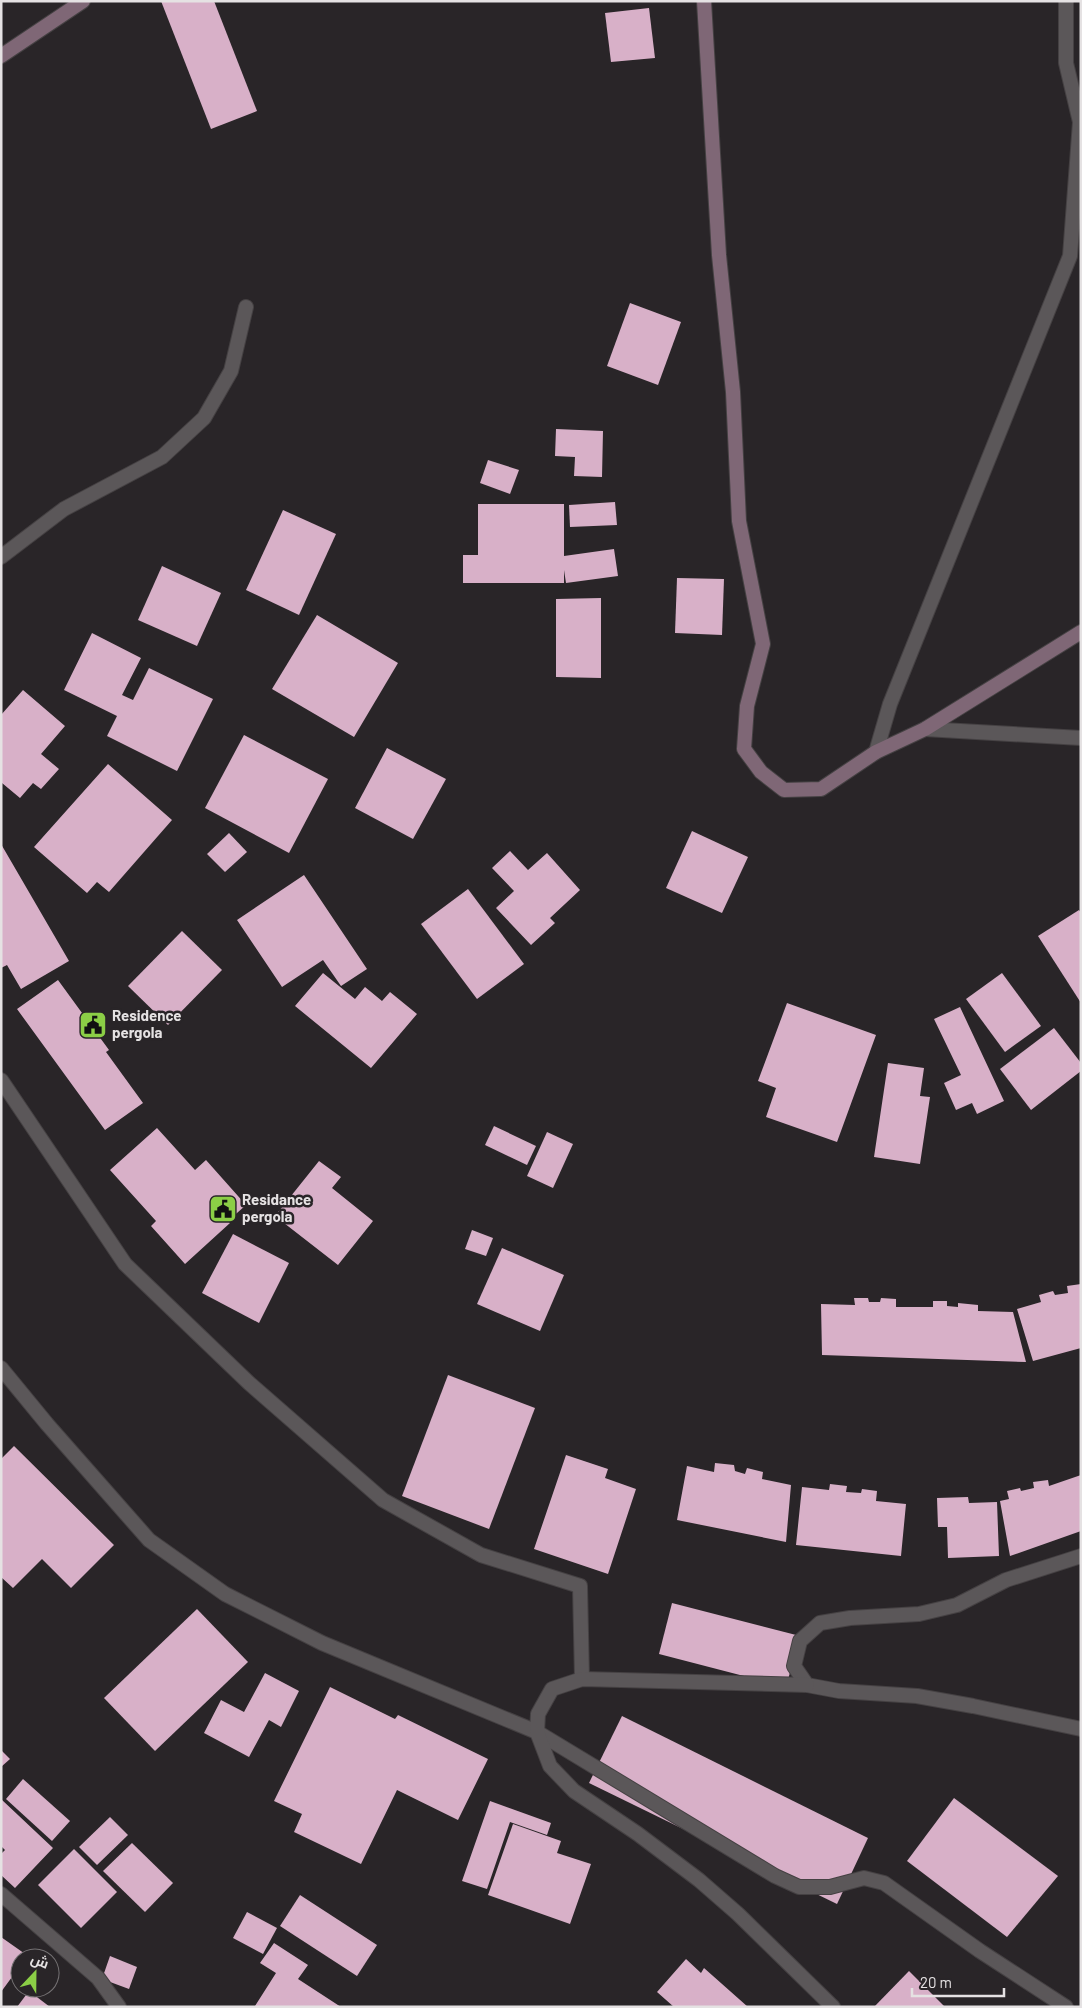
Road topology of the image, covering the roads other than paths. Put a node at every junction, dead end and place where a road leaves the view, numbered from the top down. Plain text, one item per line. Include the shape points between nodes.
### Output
1 (83, 1) edge
2 (704, 1) edge
3 (1066, 1) edge
4 (1, 56) edge
5 (246, 307) dead end
6 (1, 558) edge
7 (1081, 632) edge
8 (925, 729) junction
9 (1081, 738) edge
10 (876, 752) junction
11 (1, 1080) edge
12 (1, 1368) edge
13 (1081, 1556) edge
14 (582, 1679) junction
15 (807, 1685) junction
16 (1081, 1729) edge
17 (537, 1732) junction
18 (1, 1894) edge
19 (119, 2007) edge
20 (833, 2007) edge
21 (1066, 2007) edge

1 - 4 main road
2 - 10 main road via 719,255 733,392 739,521 763,644 747,706 744,749 761,772 784,790 821,789
3 - 10 street via 1066,63 1080,122 1070,256 890,704
5 - 6 street via 231,371 204,418 162,457 64,510
7 - 8 main road
8 - 9 street
8 - 10 main road
11 - 14 street via 125,1264 249,1383 383,1500 481,1554 580,1586
12 - 17 street via 149,1540 225,1594 322,1643
13 - 15 street via 1006,1580 958,1605 919,1614 820,1623 800,1641 794,1666
14 - 15 street
14 - 17 street via 552,1689 538,1714
15 - 16 street via 838,1691 917,1696
17 - 20 street via 550,1766 574,1791 699,1880
17 - 21 street via 775,1876 799,1886 830,1887 864,1878 884,1883
18 - 19 street via 98,1978

